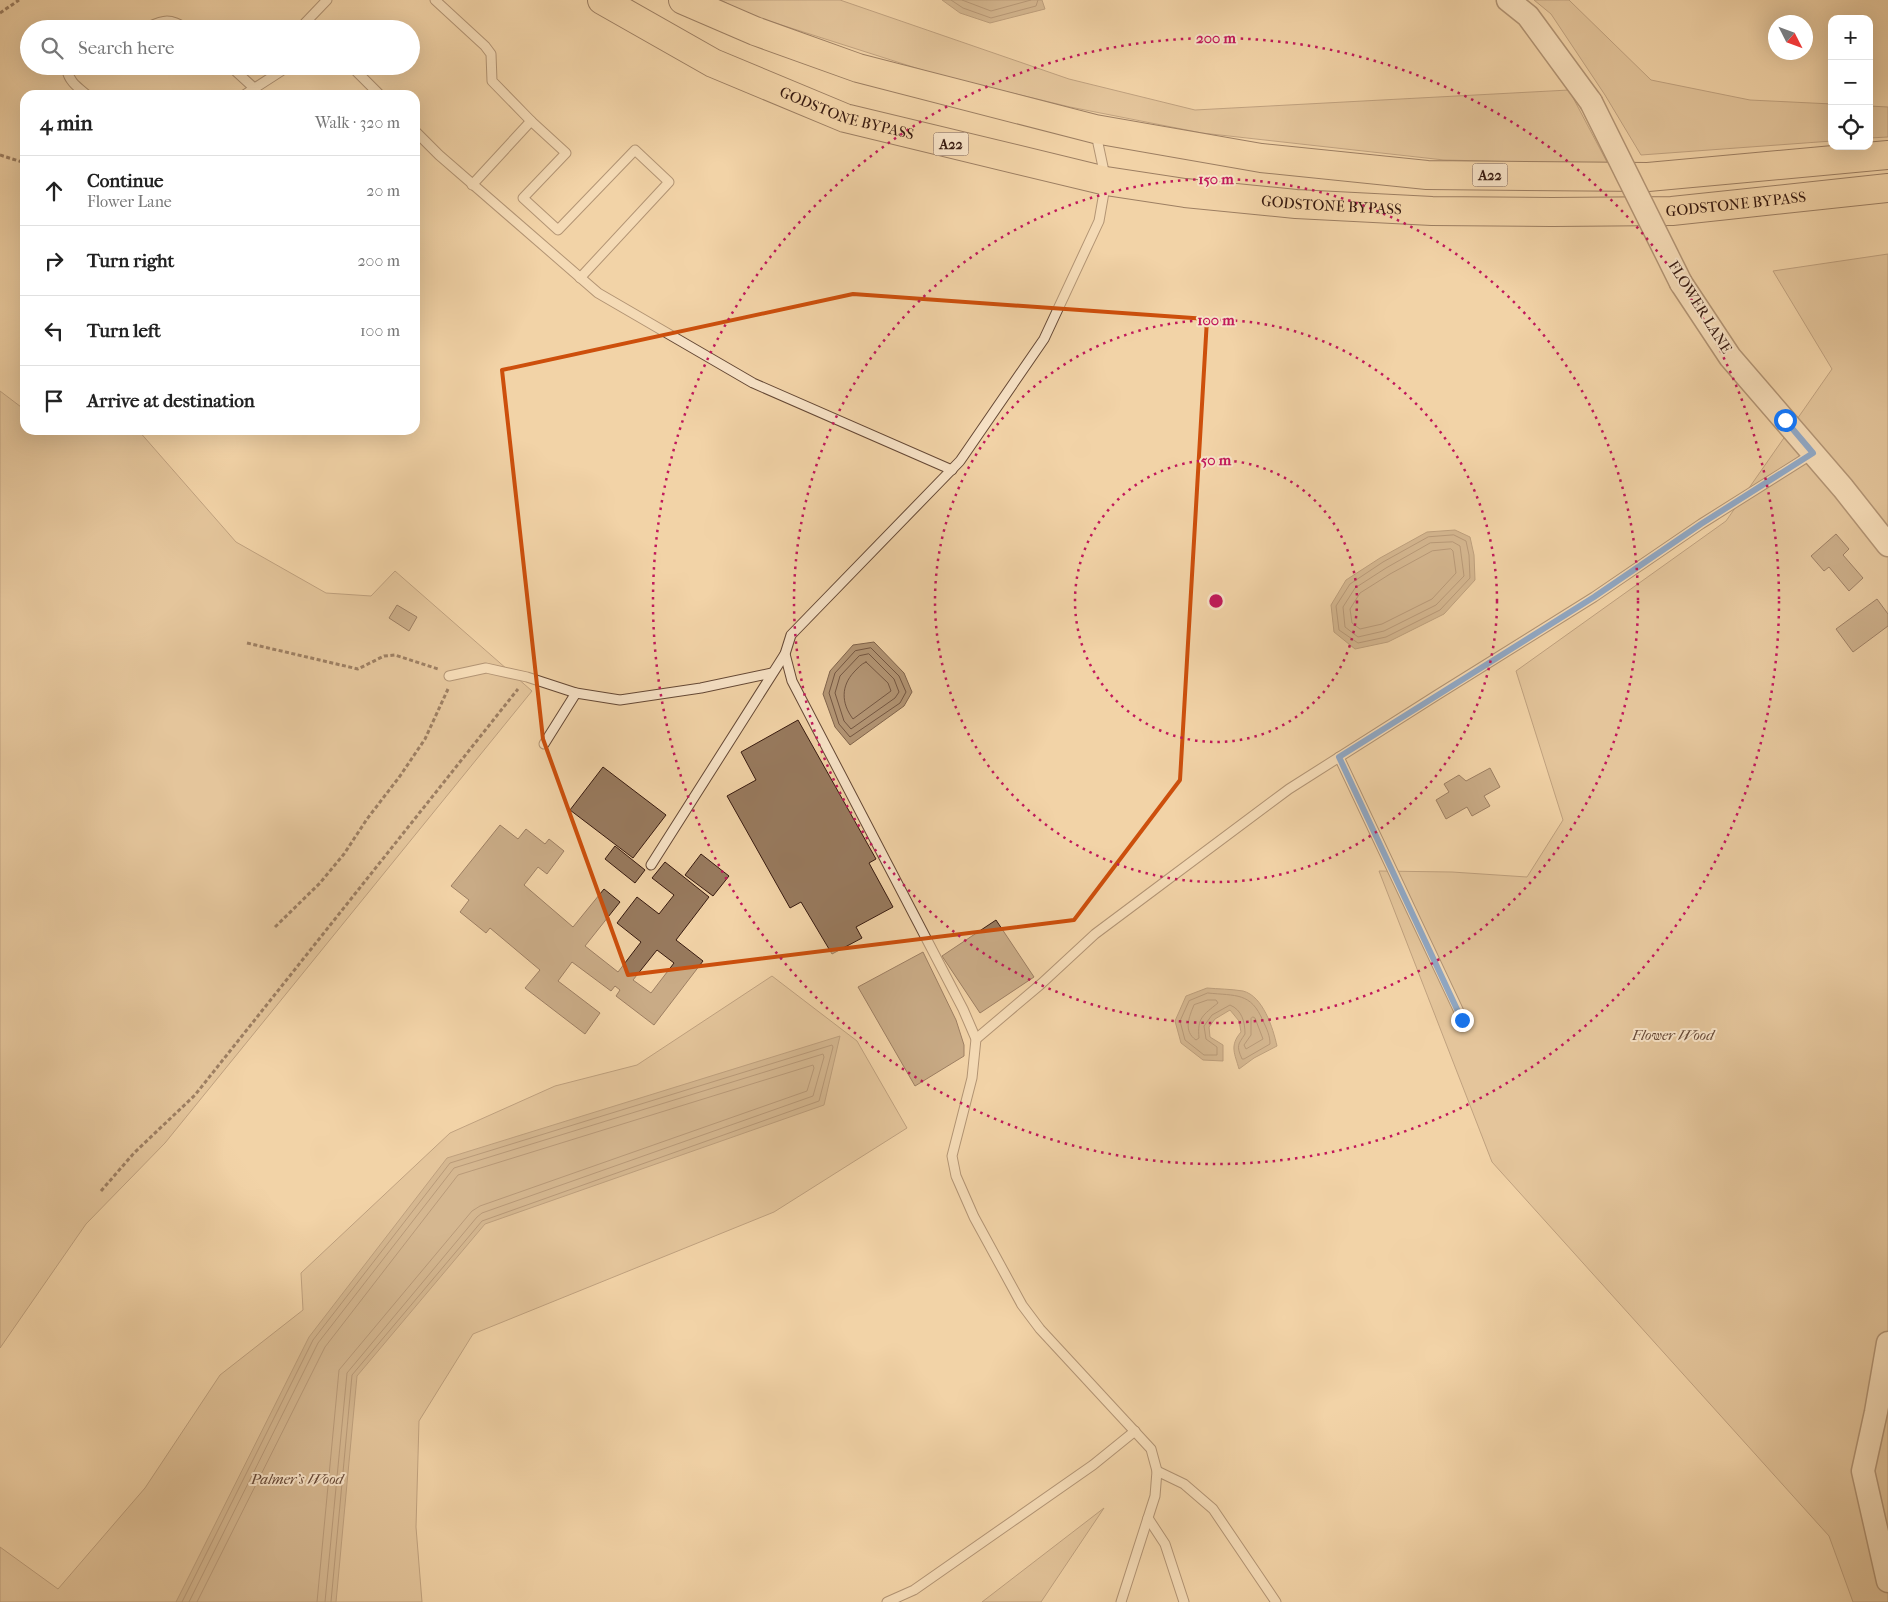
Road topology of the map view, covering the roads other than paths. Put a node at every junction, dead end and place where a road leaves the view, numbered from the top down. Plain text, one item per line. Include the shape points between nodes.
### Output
1 (327, 0) edge
2 (435, 0) edge
3 (602, 0) edge
4 (683, 0) edge
5 (1508, 0) edge
6 (308, 20) edge
7 (68, 75) edge
8 (240, 75) edge
9 (275, 75) edge
10 (360, 75) edge
11 (254, 88) junction
12 (81, 90) edge
13 (251, 90) edge
14 (375, 90) edge
15 (531, 120) junction
16 (1095, 129) junction
17 (420, 136) edge
18 (1888, 155) edge
19 (1106, 181) junction
20 (472, 185) junction
21 (1888, 188) edge
22 (580, 278) junction
23 (1813, 453) junction
24 (952, 470) junction
25 (1888, 546) edge
26 (784, 654) junction
27 (772, 673) junction
28 (449, 676) road end
29 (576, 693) junction
30 (544, 744) dead end
31 (1339, 757) junction
32 (651, 865) dead end
33 (1462, 1020) dead end
34 (976, 1039) junction
35 (1888, 1343) edge
36 (1135, 1431) junction
37 (1157, 1471) junction
38 (1148, 1518) junction
39 (1888, 1581) edge
40 (1122, 1598) edge
41 (887, 1602) edge
42 (1114, 1602) edge
43 (1184, 1602) edge
44 (1276, 1602) edge

1 - 6 lane
2 - 15 lane via 485,46 491,54 492,81
3 - 19 highway, GODSTONE BYPASS / A22 via 713,63 845,118
4 - 16 highway, A22 via 755,31 858,68
5 - 23 street, FLOWER LANE, bridge via 1528,16 1592,102 1681,283 1730,357
7 - 12 lane
8 - 11 lane
9 - 11 lane
10 - 14 lane
11 - 13 lane
15 - 20 lane
15 - 22 lane via 566,153 523,198 558,230 635,150 669,182
16 - 18 highway, A22 via 1261,158 1427,174 1648,177
16 - 19 lane
17 - 20 lane
19 - 21 highway, GODSTONE BYPASS / A22 via 1296,204 1432,211 1543,212 1672,211
19 - 24 lane via 1099,220 1044,340
20 - 22 lane
22 - 24 lane via 598,293 753,383
23 - 25 street, FLOWER LANE
23 - 31 lane via 1594,597
24 - 26 lane via 791,635
26 - 27 lane
26 - 34 lane via 792,681
27 - 29 lane via 702,688 620,700
27 - 32 lane
28 - 29 lane via 486,668
29 - 30 lane
31 - 33 lane
31 - 34 lane via 1289,789 1095,934
34 - 36 lane via 972,1078 952,1156 956,1176 974,1217 1022,1305 1040,1329
35 - 39 street via 1863,1471
36 - 37 lane via 1151,1450
36 - 41 lane via 1093,1465 914,1590
37 - 38 lane via 1155,1496
37 - 44 lane via 1184,1484 1213,1509
38 - 40 lane
38 - 43 lane via 1165,1544
40 - 42 lane

